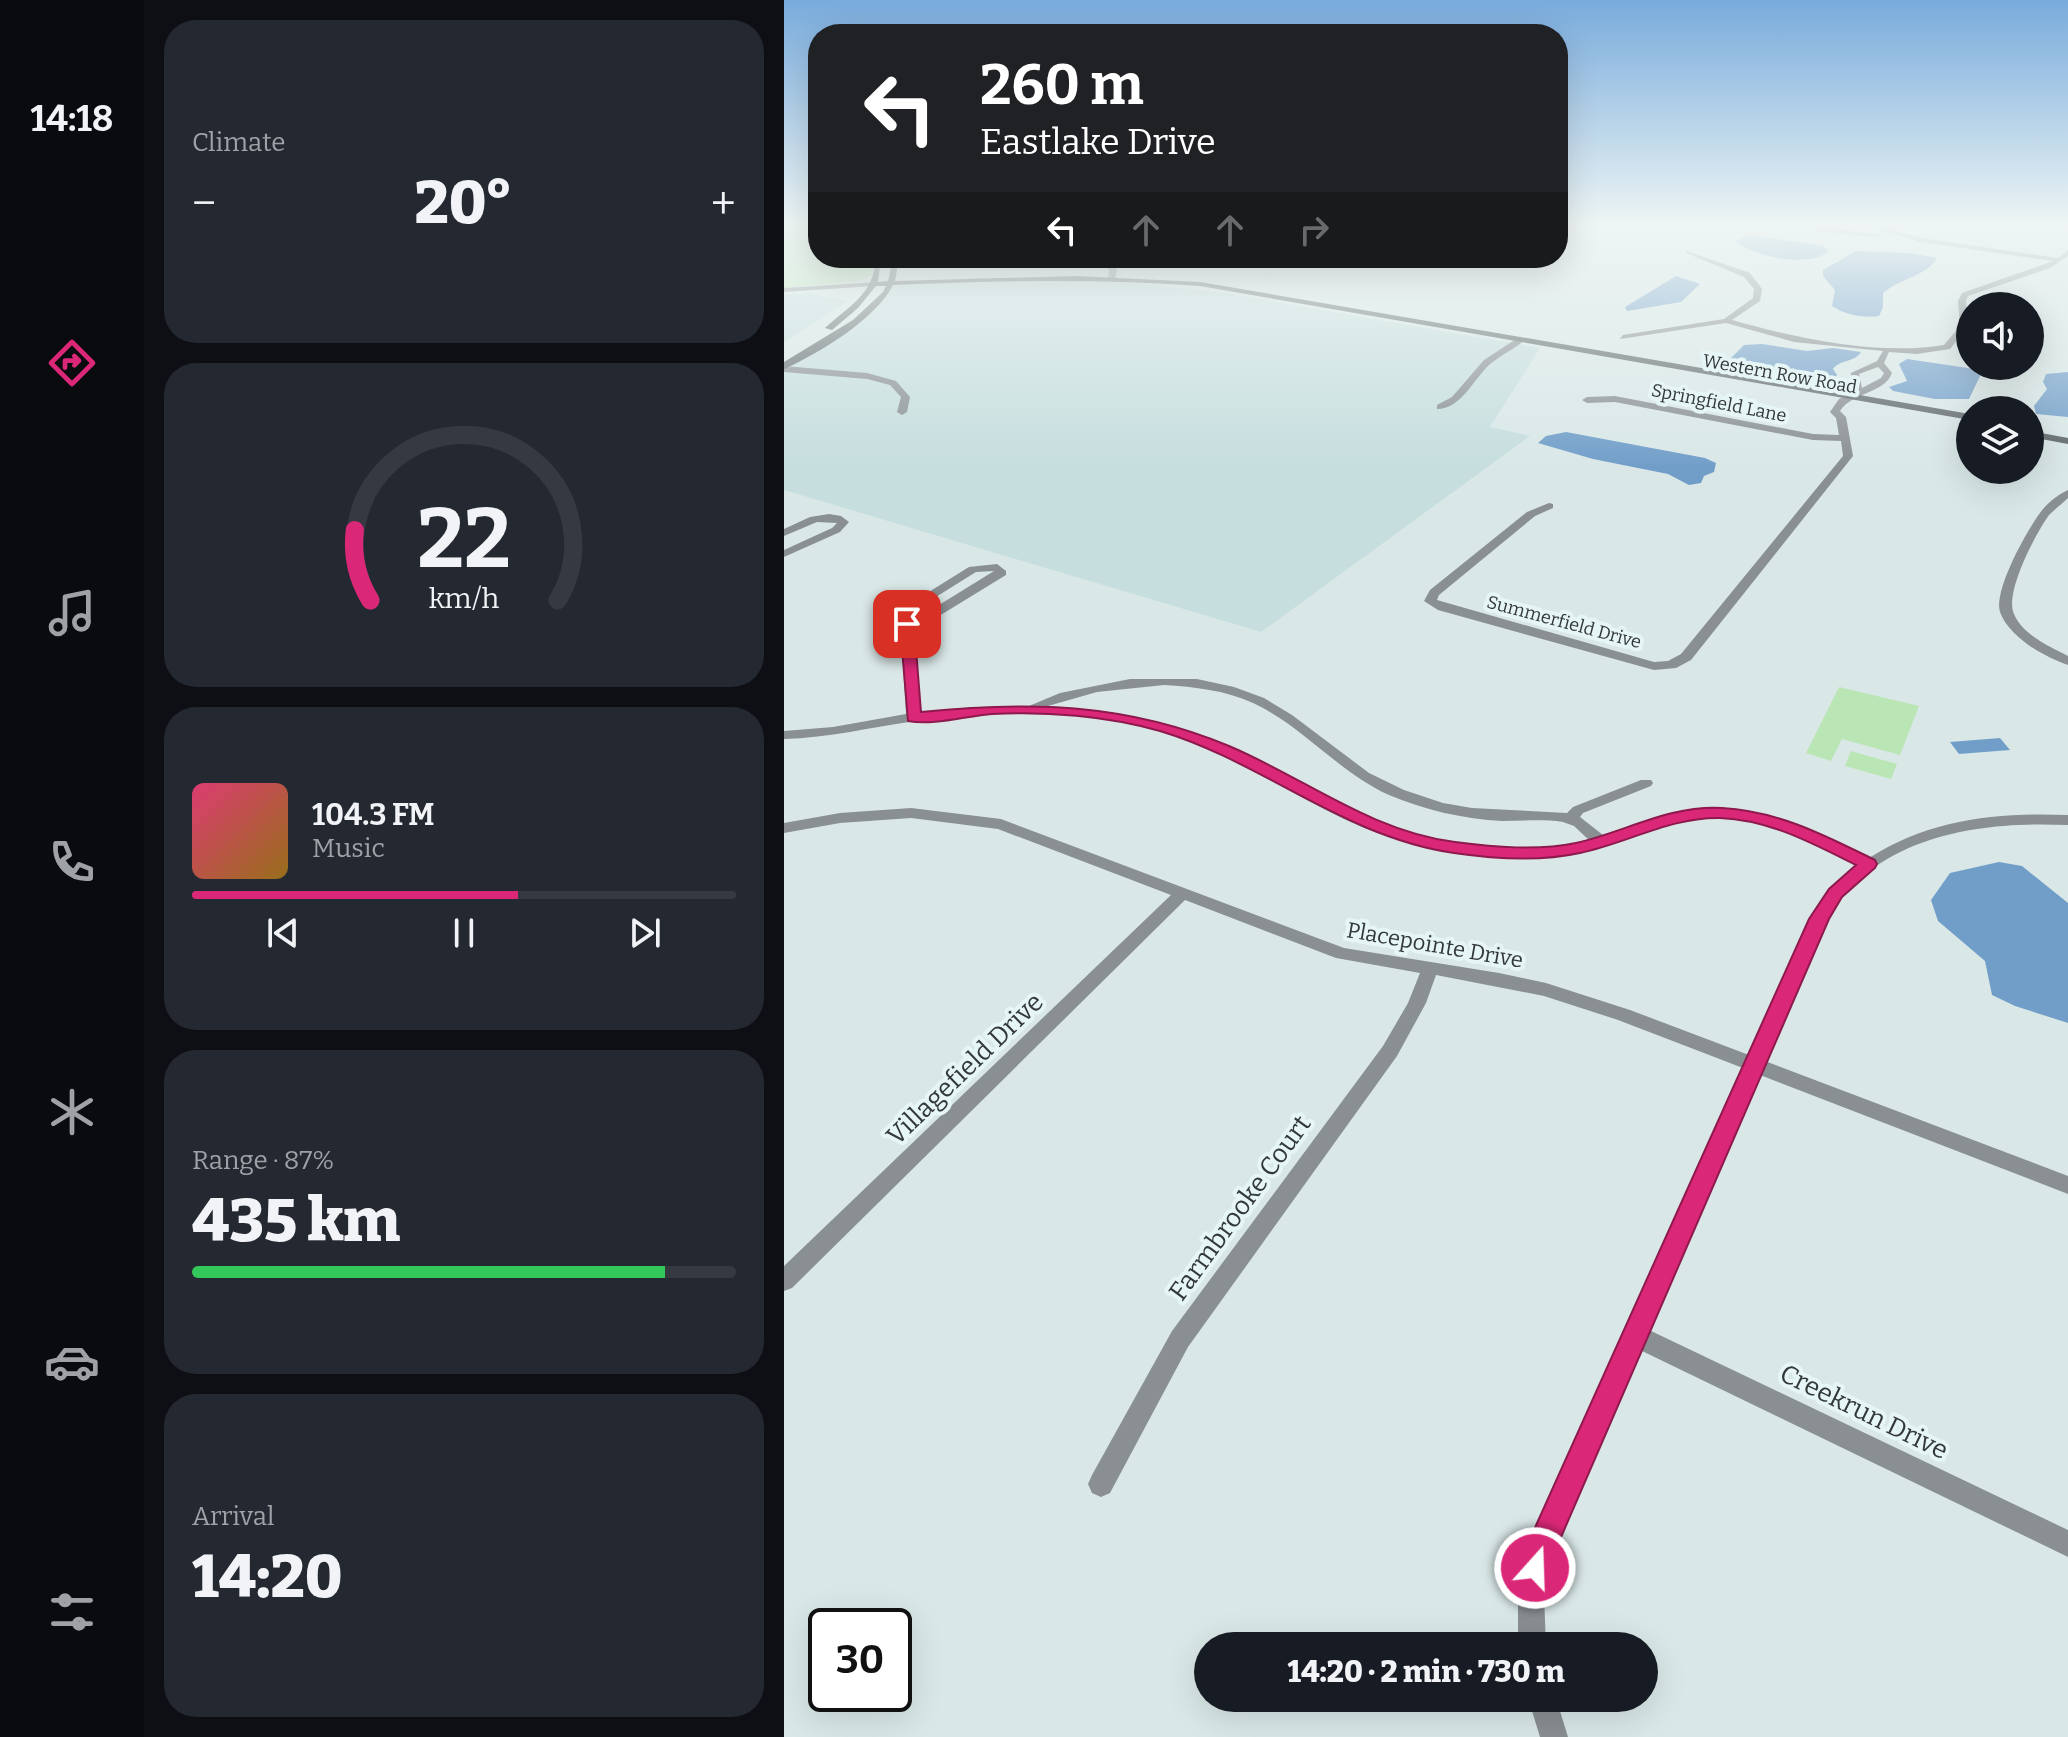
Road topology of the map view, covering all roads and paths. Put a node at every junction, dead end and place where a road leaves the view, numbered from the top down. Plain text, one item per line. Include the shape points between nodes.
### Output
1 (856, 305) edge
2 (872, 305) edge
3 (1298, 305) edge
4 (1748, 305) edge
5 (1962, 305) edge
6 (1726, 321) junction
7 (1623, 337) dead end
8 (1513, 340) junction
9 (1889, 349) junction
10 (784, 353) edge
11 (1880, 363) junction
12 (784, 368) edge
13 (1856, 397) junction
14 (1587, 400) dead end
15 (1842, 401) junction
16 (903, 408) dead end
17 (1956, 415) edge
18 (1841, 417) junction
19 (1956, 421) edge
20 (2044, 430) edge
21 (2068, 434) edge
22 (2044, 437) edge
23 (1845, 438) junction
24 (2068, 441) edge
25 (2068, 493) edge
26 (1549, 506) dead end
27 (784, 533) edge
28 (784, 554) edge
29 (907, 624) junction
30 (2068, 661) edge
31 (1027, 709) junction
32 (913, 717) junction
33 (784, 735) edge
34 (1646, 783) dead end
35 (1571, 819) junction
36 (2068, 820) edge
37 (784, 828) edge
38 (1599, 841) junction
39 (1868, 864) junction
40 (1182, 894) junction
41 (1430, 969) junction
42 (1755, 1064) junction
43 (2068, 1185) edge
44 (784, 1281) edge
45 (1634, 1335) junction
46 (1101, 1484) dead end
47 (2068, 1544) edge
48 (1532, 1632) edge
49 (1546, 1712) edge
50 (1554, 1737) edge

1 - 10 street via 829,328
2 - 12 street
3 - 8 street, Western Row Road
4 - 6 street
5 - 9 street via 1964,326 1947,347 1925,352
6 - 7 street
6 - 9 street via 1794,340
8 - 8 street via 1469,369 1440,407 1455,399
8 - 13 street, Western Row Road
8 - 15 street, Western Row Road
9 - 11 street
11 - 13 street via 1855,373
11 - 13 street via 1886,379
12 - 16 street via 879,379
13 - 15 street
13 - 17 street, Western Row Road
13 - 18 street via 1849,414
13 - 19 street, Western Row Road
14 - 23 street, Springfield Lane via 1615,399 1813,437
15 - 18 street, Summerfield Drive via 1835,412
18 - 23 street, Summerfield Drive
20 - 21 street
22 - 24 street
23 - 26 street, Summerfield Drive via 1848,456 1686,657 1671,665 1654,666 1430,601 1531,514
25 - 30 street via 2037,526 2004,605 2024,634
27 - 28 street via 822,517 844,522
29 - 29 street via 909,608 964,574 986,566 1002,573 922,621
29 - 32 street
31 - 32 street
31 - 35 street via 1062,696 1123,685 1171,682 1217,687 1274,709 1355,773 1409,798 1475,813
31 - 38 street via 1105,715 1195,737 1353,818 1413,839 1525,853
32 - 33 street
34 - 35 street via 1578,810
35 - 38 street
36 - 39 street via 2016,819 1938,830
37 - 40 street, Placepointe Drive via 869,815 977,819
38 - 39 street via 1677,816 1733,814 1792,827
39 - 42 street via 1835,893 1819,919
40 - 41 street, Placepointe Drive via 1342,954
40 - 44 street, Villagefield Drive
41 - 42 street, Placepointe Drive via 1546,990
41 - 46 street, Farmbrooke Court via 1390,1051 1180,1339
42 - 43 street, Placepointe Drive
42 - 45 street
45 - 47 street, Creekrun Drive
45 - 48 street via 1543,1543 1531,1595
49 - 50 street

